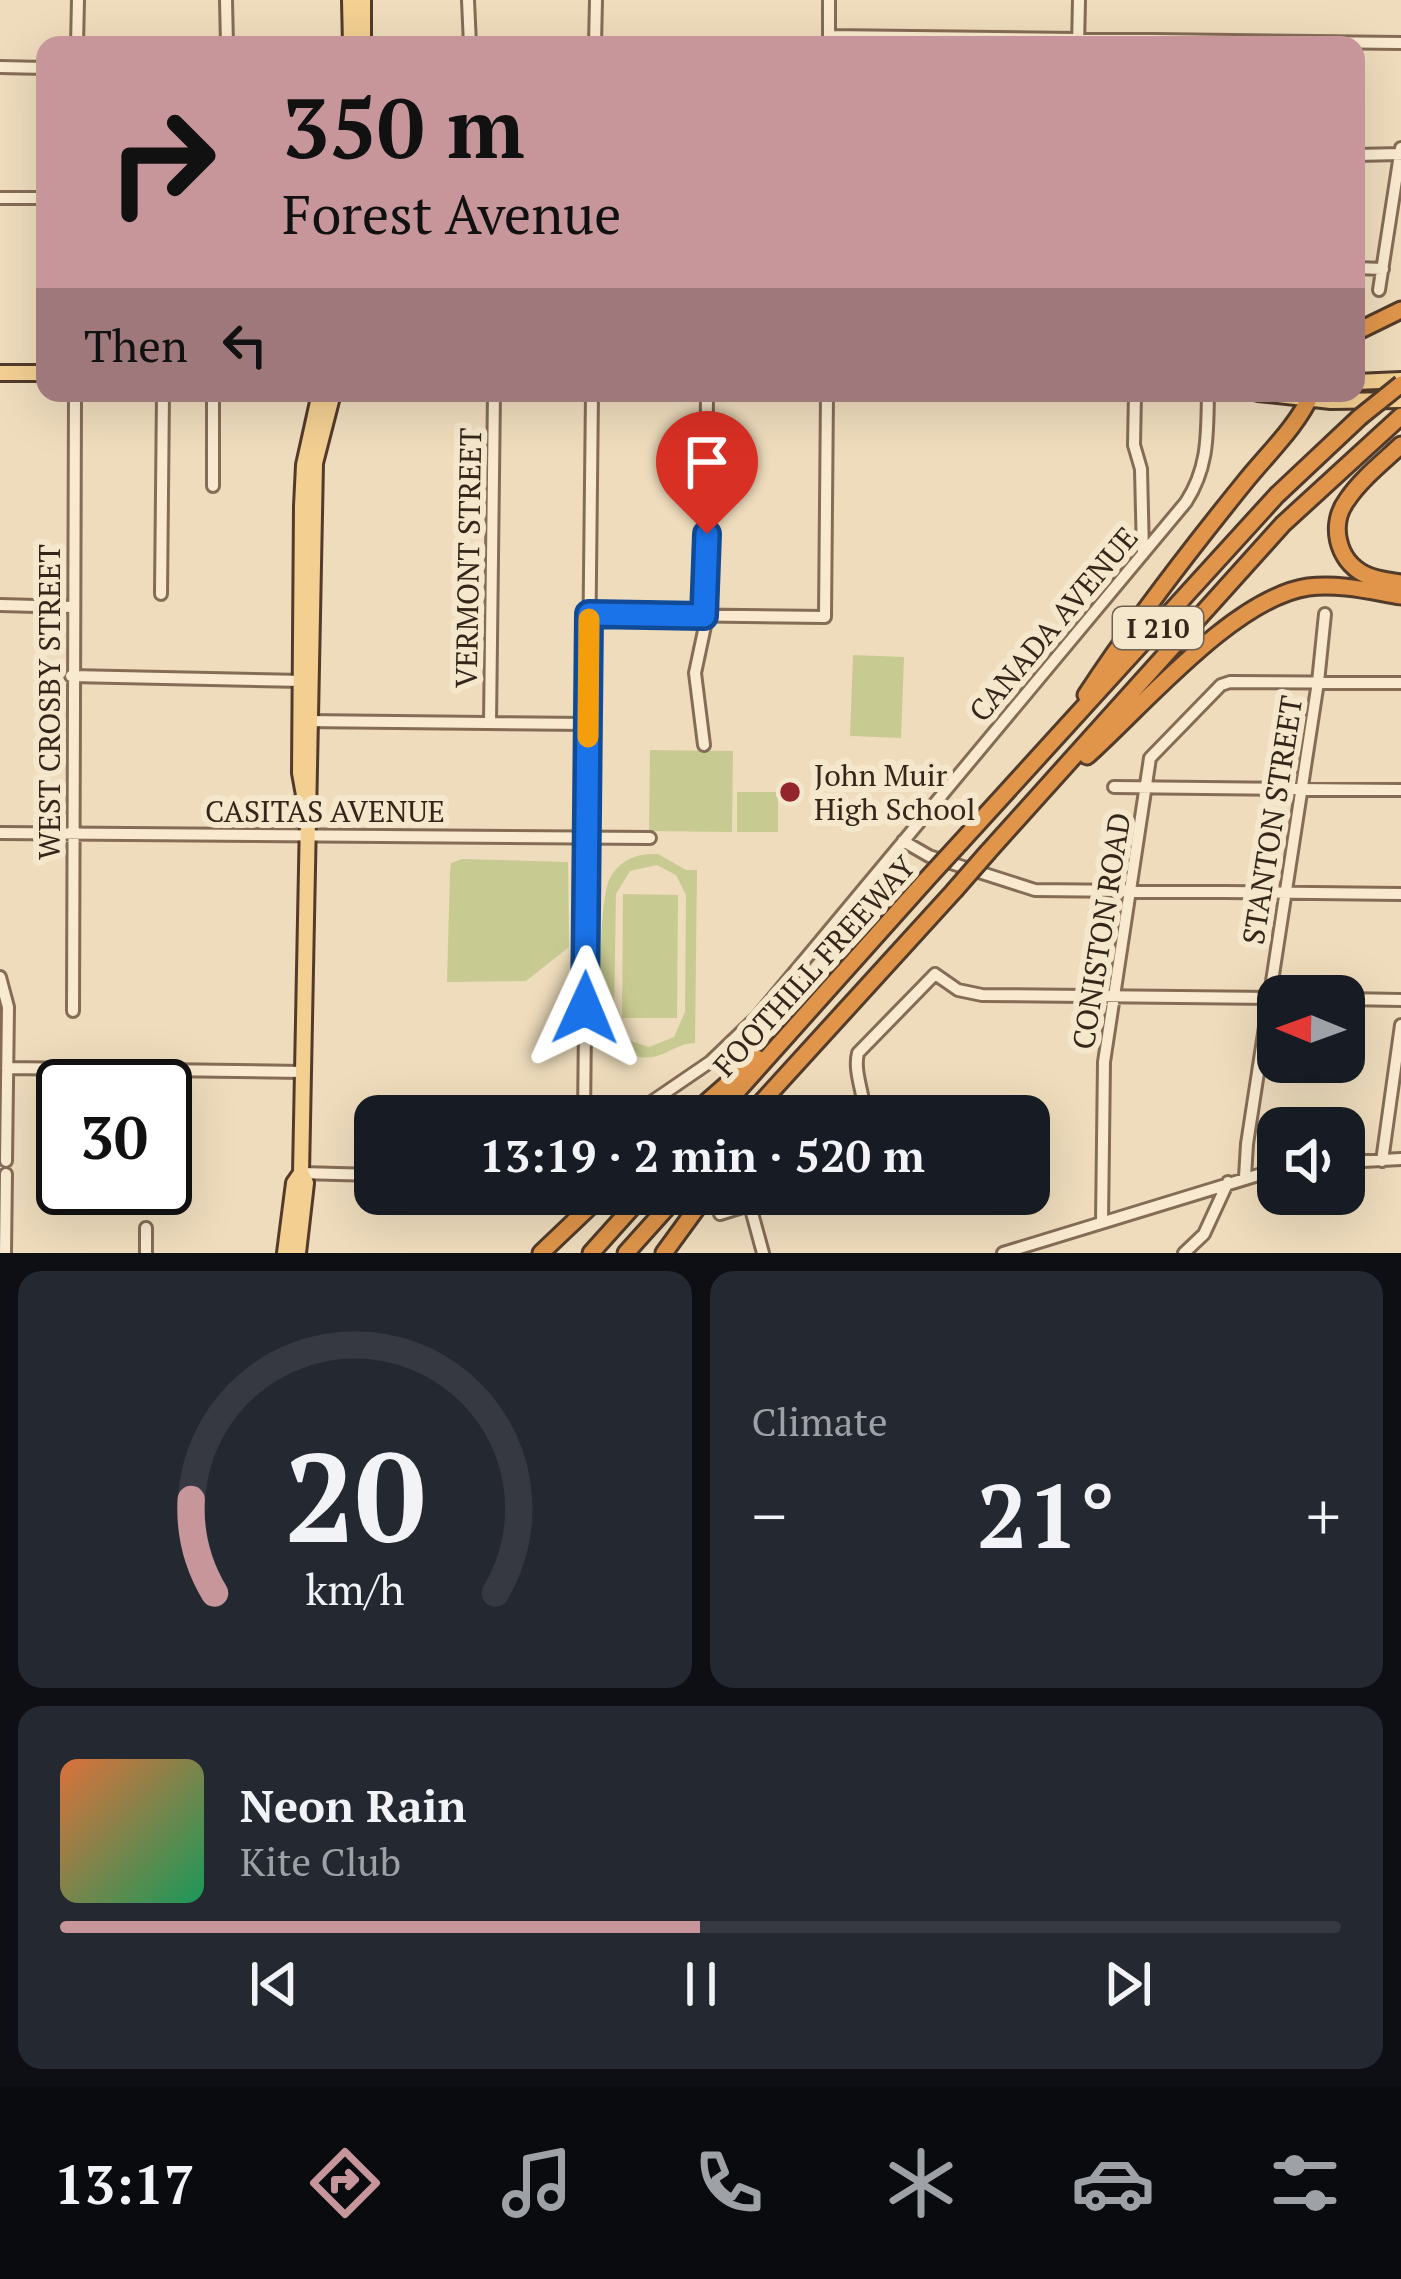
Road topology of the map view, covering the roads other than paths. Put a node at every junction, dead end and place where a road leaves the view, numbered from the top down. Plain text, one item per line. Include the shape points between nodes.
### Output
1 (78, 0) edge
2 (226, 0) edge
3 (350, 0) edge
4 (363, 0) edge
5 (468, 0) edge
6 (596, 0) edge
7 (830, 0) edge
8 (1079, 0) edge
9 (77, 36) edge
10 (226, 36) edge
11 (351, 36) edge
12 (363, 36) edge
13 (470, 36) edge
14 (596, 36) edge
15 (829, 36) edge
16 (1078, 36) edge
17 (1365, 43) edge
18 (1401, 43) edge
19 (0, 67) edge
20 (36, 68) edge
21 (1401, 152) edge
22 (1365, 154) edge
23 (0, 198) edge
24 (36, 198) edge
25 (1365, 268) edge
26 (1382, 268) junction
27 (1379, 290) dead end
28 (1401, 310) edge
29 (1365, 328) edge
30 (0, 373) edge
31 (36, 373) edge
32 (1365, 382) edge
33 (1401, 382) edge
34 (1401, 400) edge
35 (1365, 401) edge
36 (75, 402) edge
37 (163, 402) edge
38 (213, 402) edge
39 (318, 402) edge
40 (331, 402) edge
41 (494, 402) edge
42 (592, 402) edge
43 (707, 402) edge
44 (827, 402) edge
45 (1135, 402) edge
46 (1208, 402) edge
47 (1307, 402) edge
48 (1399, 418) edge
49 (1401, 445) edge
50 (213, 486) dead end
51 (1143, 554) junction
52 (1401, 583) edge
53 (161, 594) dead end
54 (1401, 596) edge
55 (0, 605) edge
56 (74, 607) junction
57 (589, 614) junction
58 (1325, 614) dead end
59 (704, 616) junction
60 (71, 676) junction
61 (307, 680) junction
62 (1318, 682) junction
63 (1401, 683) edge
64 (306, 721) junction
65 (490, 723) junction
66 (588, 724) junction
67 (1058, 737) junction
68 (704, 746) dead end
69 (1114, 787) dead end
70 (1148, 788) junction
71 (1301, 789) junction
72 (1401, 790) edge
73 (1039, 797) junction
74 (0, 833) edge
75 (72, 833) junction
76 (305, 837) junction
77 (650, 838) dead end
78 (587, 839) junction
79 (903, 842) junction
80 (1129, 892) junction
81 (1284, 894) junction
82 (1401, 894) edge
83 (1275, 975) edge
84 (0, 977) edge
85 (1113, 996) junction
86 (1257, 998) edge
87 (1365, 999) edge
88 (1401, 1000) edge
89 (4, 1007) edge
90 (73, 1011) dead end
91 (805, 1017) junction
92 (1401, 1025) edge
93 (811, 1047) junction
94 (8, 1068) junction
95 (303, 1072) junction
96 (1260, 1083) edge
97 (584, 1095) edge
98 (663, 1095) edge
99 (715, 1095) edge
100 (734, 1095) edge
101 (768, 1095) edge
102 (777, 1095) edge
103 (864, 1095) edge
104 (3, 1104) edge
105 (1401, 1159) edge
106 (1365, 1161) edge
107 (1382, 1161) junction
108 (301, 1173) junction
109 (354, 1174) edge
110 (1257, 1174) edge
111 (1245, 1177) junction
112 (1228, 1182) junction
113 (581, 1215) edge
114 (625, 1215) edge
115 (660, 1215) edge
116 (691, 1215) edge
117 (753, 1215) edge
118 (1102, 1222) junction
119 (146, 1228) dead end
120 (5, 1253) edge
121 (146, 1253) edge
122 (285, 1253) edge
123 (298, 1253) edge
124 (542, 1253) edge
125 (591, 1253) edge
126 (626, 1253) edge
127 (664, 1253) edge
128 (764, 1253) edge
129 (1003, 1253) edge
130 (1184, 1253) edge

1 - 9 street
2 - 10 street
3 - 11 main road
4 - 12 main road
5 - 13 street
6 - 14 street
7 - 15 street
8 - 16 street
17 - 18 street
19 - 20 street
21 - 22 street
21 - 26 street
23 - 24 street
25 - 26 street
26 - 27 street
28 - 29 highway
30 - 31 main road
32 - 33 main road
33 - 67 highway, FOOTHILL FREEWAY / I 210, bridge via 1277,495
34 - 35 main road
36 - 56 street, WEST CROSBY STREET
37 - 53 street
38 - 50 street
39 - 61 main road via 304,465
40 - 61 main road via 316,463
41 - 65 street, VERMONT STREET
42 - 57 street
43 - 59 street
44 - 59 street via 825,617
45 - 51 street
46 - 51 street, CANADA AVENUE via 1197,485
47 - 67 highway via 1131,628
48 - 73 highway, FOOTHILL FREEWAY / I 210 via 1283,524
49 - 52 highway via 1347,499 1337,529 1357,570
51 - 79 street, CANADA AVENUE
54 - 73 highway via 1321,586 1264,601
55 - 56 street
56 - 60 street, WEST CROSBY STREET
57 - 59 street
57 - 66 street
58 - 62 street, STANTON STREET
59 - 68 street via 695,673
60 - 61 street
60 - 75 street, WEST CROSBY STREET
61 - 64 main road
62 - 63 street
62 - 70 street, CONISTON ROAD via 1221,685 1154,752
62 - 71 street, STANTON STREET
64 - 65 street
64 - 76 main road
65 - 66 street
66 - 78 street
67 - 91 highway, FOOTHILL FREEWAY / I 210, bridge
69 - 70 street
70 - 71 street
70 - 80 street, CONISTON ROAD
71 - 72 street
71 - 81 street, STANTON STREET
73 - 93 highway, FOOTHILL FREEWAY / I 210, bridge
74 - 75 street, CASITAS AVENUE
75 - 76 street, CASITAS AVENUE
75 - 90 street, WEST CROSBY STREET
76 - 78 street, CASITAS AVENUE
76 - 95 main road
77 - 78 street, CASITAS AVENUE
78 - 97 street
79 - 80 street via 1035,890
79 - 98 street, CANADA AVENUE via 732,1043
80 - 81 street
80 - 85 street, CONISTON ROAD
81 - 82 street
81 - 83 street, STANTON STREET
84 - 89 street
85 - 86 street
85 - 103 street via 982,995 935,974 858,1054
85 - 118 street, CONISTON ROAD
87 - 88 street
89 - 94 street
91 - 99 highway
91 - 100 highway, FOOTHILL FREEWAY / I 210
92 - 107 street
93 - 101 highway, FOOTHILL FREEWAY / I 210
93 - 102 highway
94 - 95 street
94 - 104 street
95 - 108 main road
96 - 111 street, STANTON STREET
104 - 120 street
105 - 107 street
106 - 107 street
108 - 109 street
108 - 122 main road
108 - 123 main road
110 - 111 street
111 - 112 street
112 - 118 street
112 - 130 street via 1204,1234
113 - 124 highway
114 - 125 highway
115 - 126 highway
116 - 127 highway
117 - 128 street
118 - 129 street
119 - 121 street

